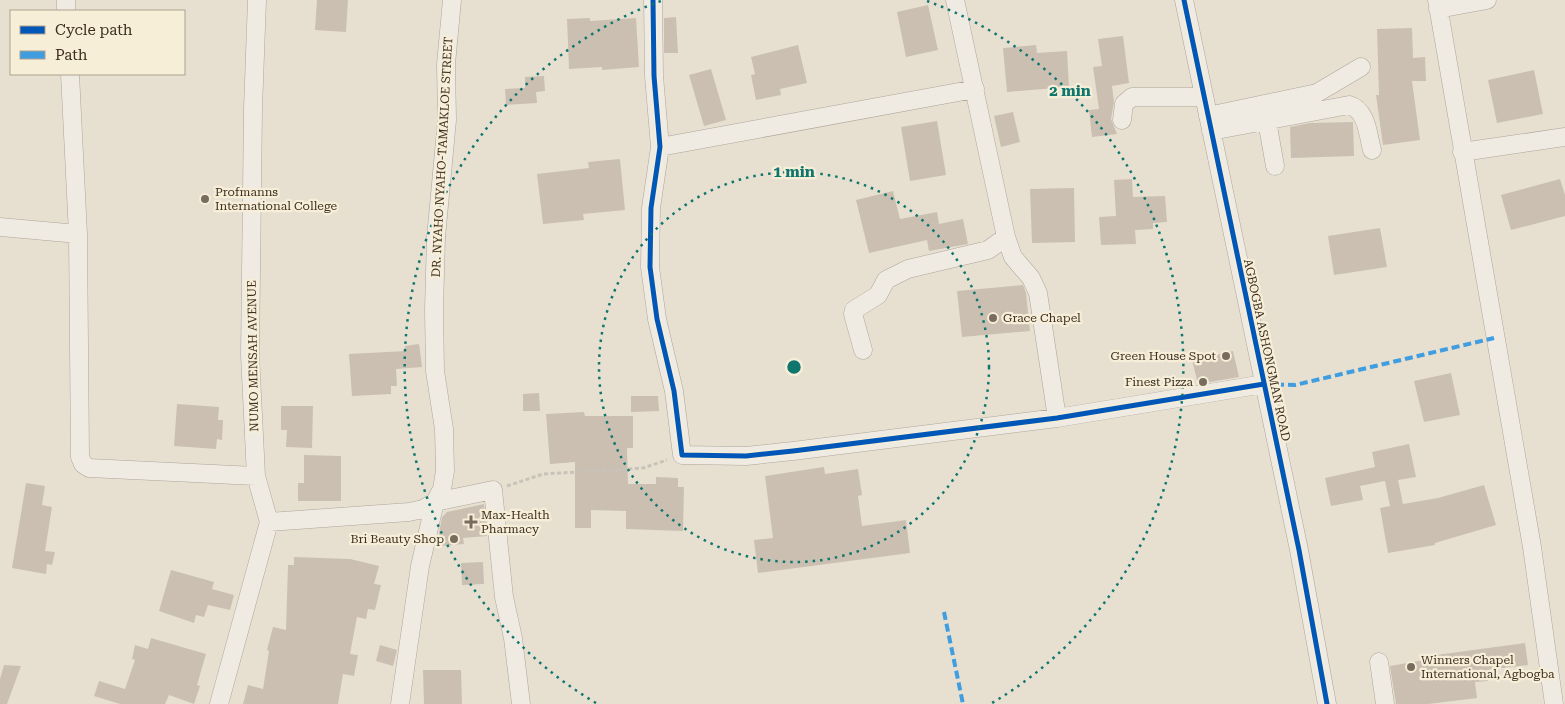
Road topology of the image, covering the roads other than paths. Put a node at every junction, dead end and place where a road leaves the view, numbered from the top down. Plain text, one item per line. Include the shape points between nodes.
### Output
1 (257, 0) edge
2 (452, 0) edge
3 (653, 0) edge
4 (955, 0) edge
5 (1184, 0) edge
6 (1487, 0) edge
7 (1438, 4) edge
8 (1361, 67) dead end
9 (70, 75) edge
10 (975, 89) junction
11 (1204, 98) junction
12 (1122, 120) dead end
13 (1267, 121) junction
14 (1210, 124) junction
15 (1565, 137) edge
16 (660, 147) junction
17 (1372, 150) dead end
18 (1462, 152) junction
19 (1275, 166) dead end
20 (0, 227) edge
21 (78, 234) junction
22 (1006, 237) junction
23 (863, 350) dead end
24 (1264, 384) junction
25 (1057, 418) junction
26 (256, 476) junction
27 (435, 502) junction
28 (269, 522) junction
29 (1379, 662) dead end
30 (219, 704) edge
31 (400, 704) edge
32 (521, 704) edge
33 (1326, 704) edge
34 (1385, 704) edge
35 (1554, 704) edge

1 - 26 street, NUMO MENSAH AVENUE via 250,355
2 - 27 street, DR. NYAHO NYAHO-TAMAKLOE STREET via 434,310 445,471 442,489
3 - 16 street via 654,76
4 - 10 street
5 - 11 street, AGBOGBA ASHONGMAN ROAD
6 - 7 street
7 - 18 street
8 - 14 street via 1317,93
9 - 21 street
10 - 16 street
10 - 22 street
11 - 12 street via 1132,97 1124,104
11 - 14 street, AGBOGBA ASHONGMAN ROAD
13 - 14 street
13 - 17 street via 1354,106 1363,116
13 - 19 street
14 - 24 street, AGBOGBA ASHONGMAN ROAD
15 - 18 street
16 - 25 street via 652,208 650,268 657,319 674,391 682,455 746,456
18 - 35 street via 1532,546
20 - 21 street
21 - 26 street via 80,457 83,464 89,468
22 - 23 street via 988,250 908,269 886,280 878,295 854,310
22 - 25 street via 1013,257 1031,278 1038,293
24 - 25 street
24 - 33 street, AGBOGBA ASHONGMAN ROAD via 1299,550
26 - 28 street, NUMO MENSAH AVENUE
27 - 28 street via 423,510 408,512
27 - 31 street, DR. NYAHO NYAHO-TAMAKLOE STREET via 420,566
27 - 32 street via 493,490 504,597
28 - 30 street
29 - 34 street

